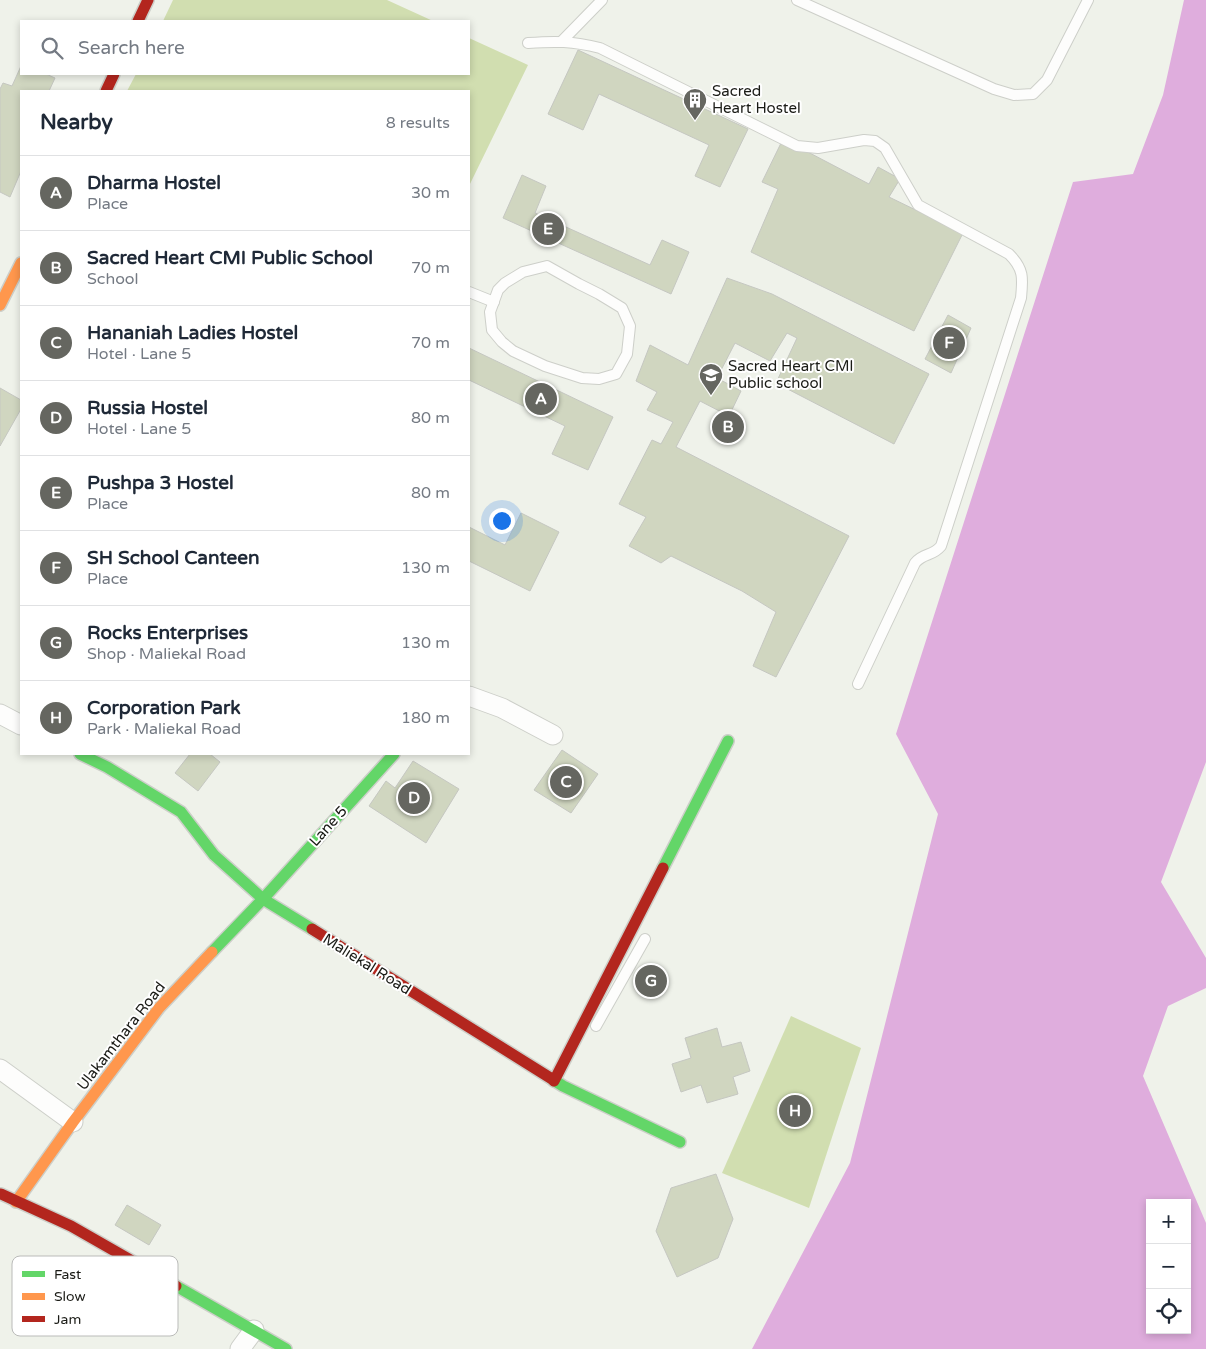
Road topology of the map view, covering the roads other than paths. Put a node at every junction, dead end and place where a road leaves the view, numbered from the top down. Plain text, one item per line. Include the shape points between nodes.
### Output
1 (148, 0) edge
2 (602, 0) edge
3 (797, 0) edge
4 (1088, 0) edge
5 (138, 20) edge
6 (562, 41) junction
7 (528, 44) dead end
8 (114, 75) edge
9 (106, 90) edge
10 (20, 265) edge
11 (470, 292) edge
12 (494, 302) junction
13 (0, 306) edge
14 (858, 684) dead end
15 (470, 696) edge
16 (0, 714) edge
17 (20, 724) edge
18 (553, 735) dead end
19 (728, 741) dead end
20 (82, 755) edge
21 (393, 755) edge
22 (263, 899) junction
23 (646, 939) dead end
24 (592, 1034) dead end
25 (0, 1069) edge
26 (572, 1069) dead end
27 (558, 1084) junction
28 (73, 1122) junction
29 (680, 1142) dead end
30 (0, 1194) edge
31 (16, 1202) junction
32 (124, 1256) edge
33 (178, 1287) edge
34 (254, 1330) junction
35 (240, 1349) edge
36 (286, 1349) edge

1 - 5 street
2 - 6 lane
3 - 4 lane via 994,89 1014,95 1033,94 1047,80
6 - 7 lane
6 - 14 lane via 600,48 797,146 818,148 875,141 885,148 918,206 1009,254 1019,264 1023,280 1021,298 941,546 936,552 921,556 915,563
8 - 9 street
10 - 13 street
11 - 12 lane
12 - 12 lane via 498,290 505,283 523,272 548,266 622,308 630,326 627,354 616,374 599,379 582,378 545,366 513,351 492,330 490,312
15 - 18 street via 502,708
16 - 17 street
19 - 27 street
20 - 22 street, Maliekal Road via 181,812 214,855
21 - 22 street, Lane 5
22 - 27 street, Maliekal Road
22 - 28 street, Ulakamthara Road via 159,1008
23 - 24 lane
25 - 28 street
26 - 27 lane
27 - 29 street, Maliekal Road
28 - 31 street, Ulakamthara Road
30 - 31 street
31 - 32 street via 71,1226
33 - 34 street
34 - 35 street
34 - 36 street

